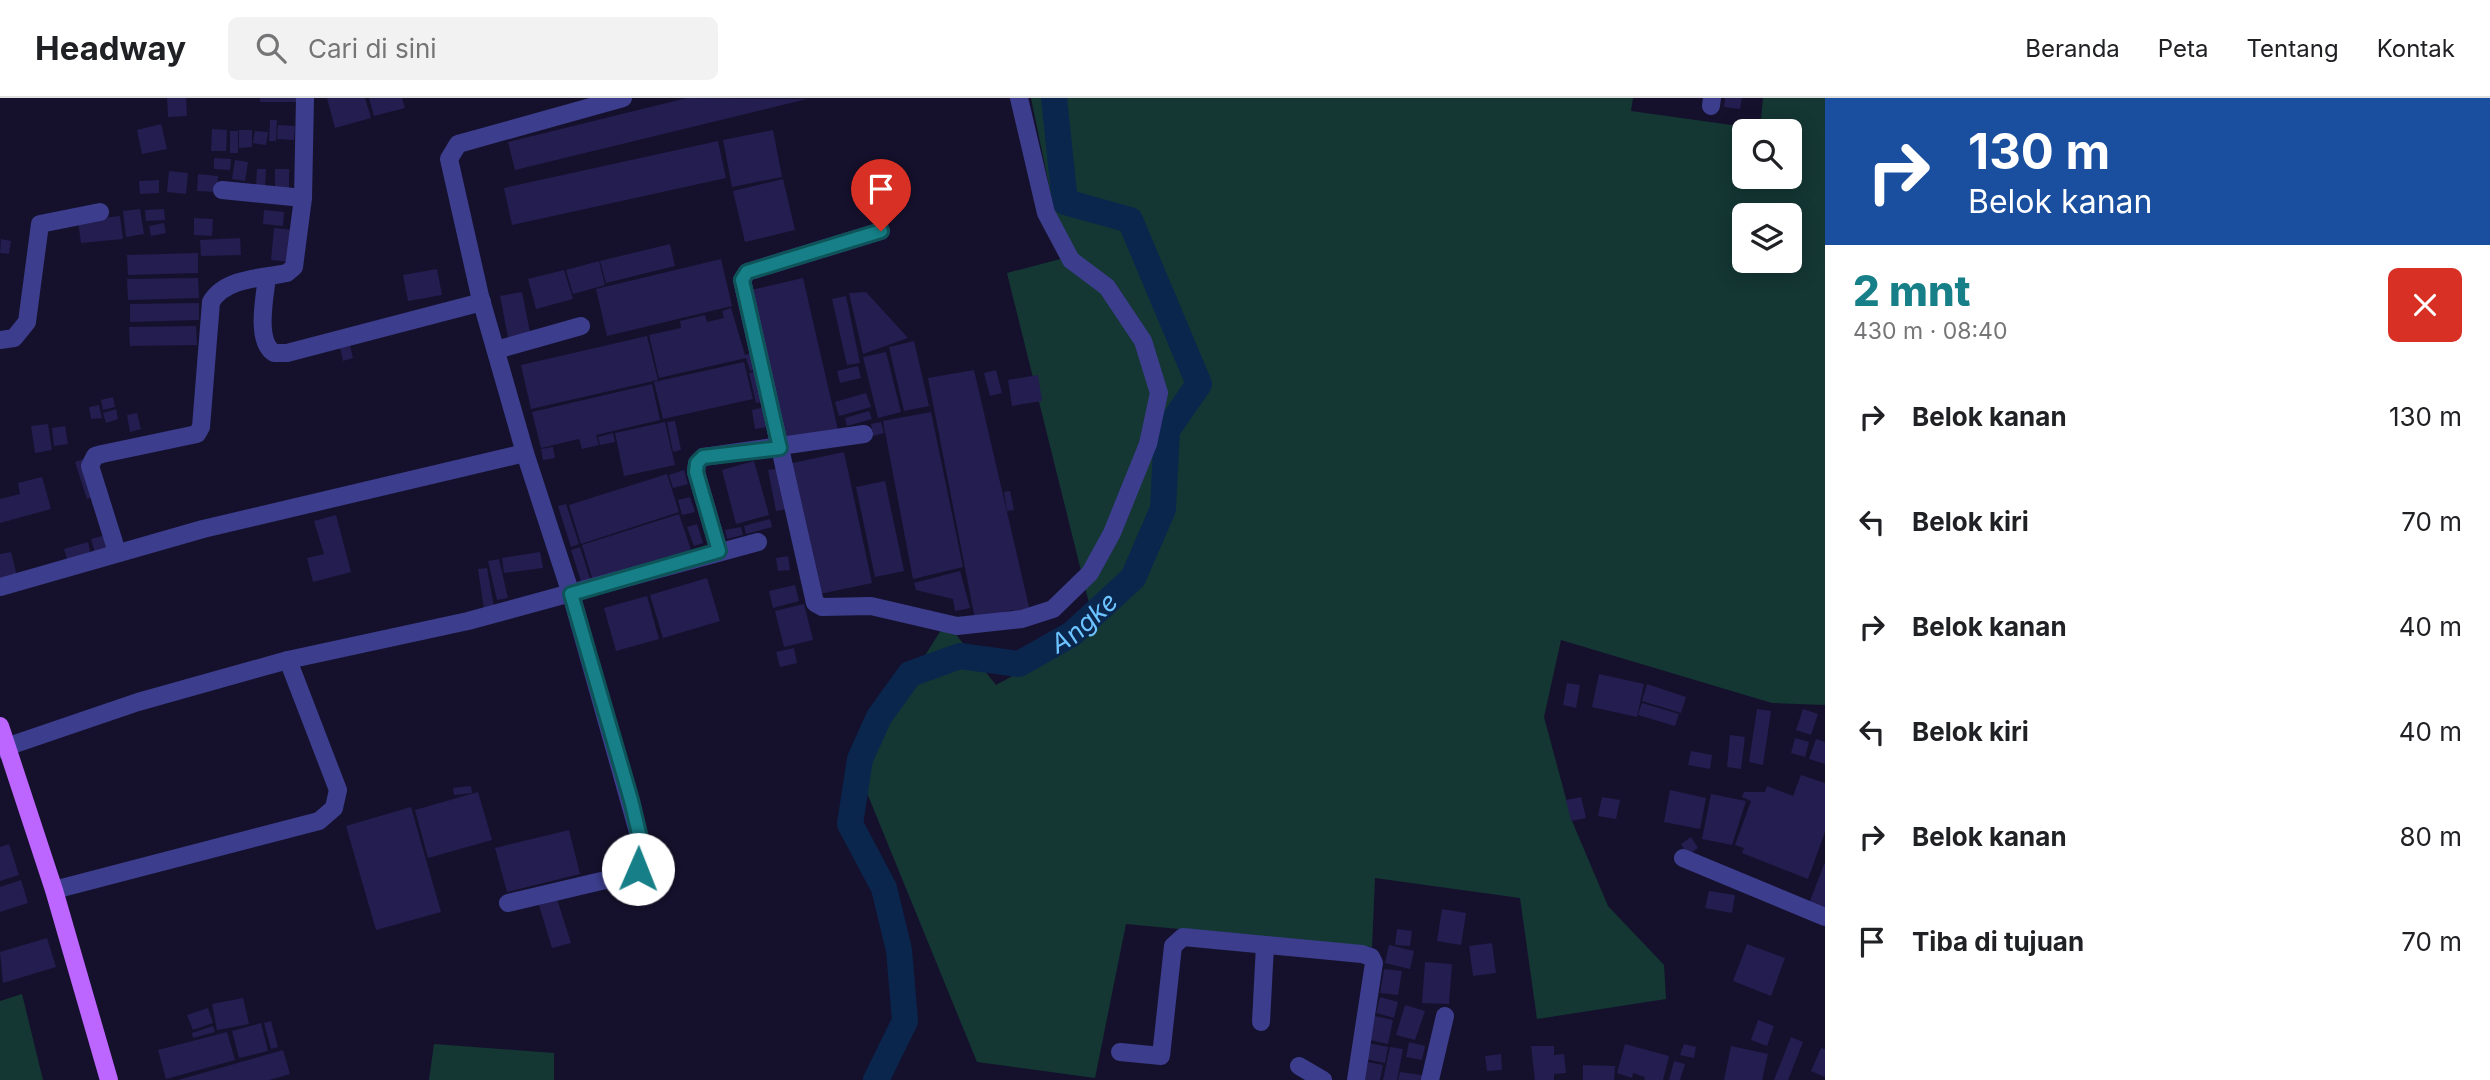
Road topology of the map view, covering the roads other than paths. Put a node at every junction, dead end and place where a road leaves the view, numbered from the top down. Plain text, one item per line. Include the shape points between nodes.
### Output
1 (305, 98) edge
2 (622, 98) edge
3 (1019, 98) edge
4 (222, 190) dead end
5 (303, 198) junction
6 (100, 212) dead end
7 (881, 231) dead end
8 (267, 277) junction
9 (482, 302) junction
10 (581, 326) dead end
11 (0, 340) edge
12 (496, 350) junction
13 (864, 434) dead end
14 (780, 448) junction
15 (525, 453) junction
16 (758, 542) dead end
17 (719, 551) junction
18 (117, 552) junction
19 (0, 587) edge
20 (571, 594) junction
21 (288, 660) junction
22 (0, 726) edge
23 (3, 748) edge
24 (1683, 858) dead end
25 (54, 890) junction
26 (508, 903) dead end
27 (1825, 917) edge
28 (1265, 945) junction
29 (1445, 1016) dead end
30 (1261, 1022) dead end
31 (1120, 1052) dead end
32 (1299, 1066) dead end
33 (109, 1080) edge
34 (1323, 1080) edge
35 (1356, 1080) edge
36 (1430, 1080) edge

1 - 5 street
2 - 9 street via 458,144 451,150 449,168
3 - 14 street via 1046,213 1071,260 1107,287 1143,341 1159,393 1148,444 1112,533 1090,573 1053,609 1023,620 992,624 957,626 871,606 822,607 815,603
4 - 5 street
5 - 8 street via 294,267
6 - 11 street via 40,224 27,323 14,338
7 - 14 street via 747,272 742,280
8 - 9 street via 264,330 274,353
8 - 18 street via 229,285 211,302 197,434 95,456 90,466
9 - 12 street
10 - 12 street
12 - 15 street
13 - 14 street
14 - 17 street via 703,457 697,463
15 - 18 street
15 - 20 street
16 - 17 street
17 - 20 street
18 - 19 street
20 - 21 street
20 - 26 street via 631,800 641,860 631,874
21 - 23 street via 138,702
21 - 25 street via 338,790 334,808 319,821
22 - 23 main road
23 - 25 main road
24 - 27 street
25 - 33 main road
28 - 30 street
28 - 31 street via 1182,937 1173,946 1161,1056
28 - 35 street via 1371,957 1374,963
29 - 36 street
32 - 34 street

